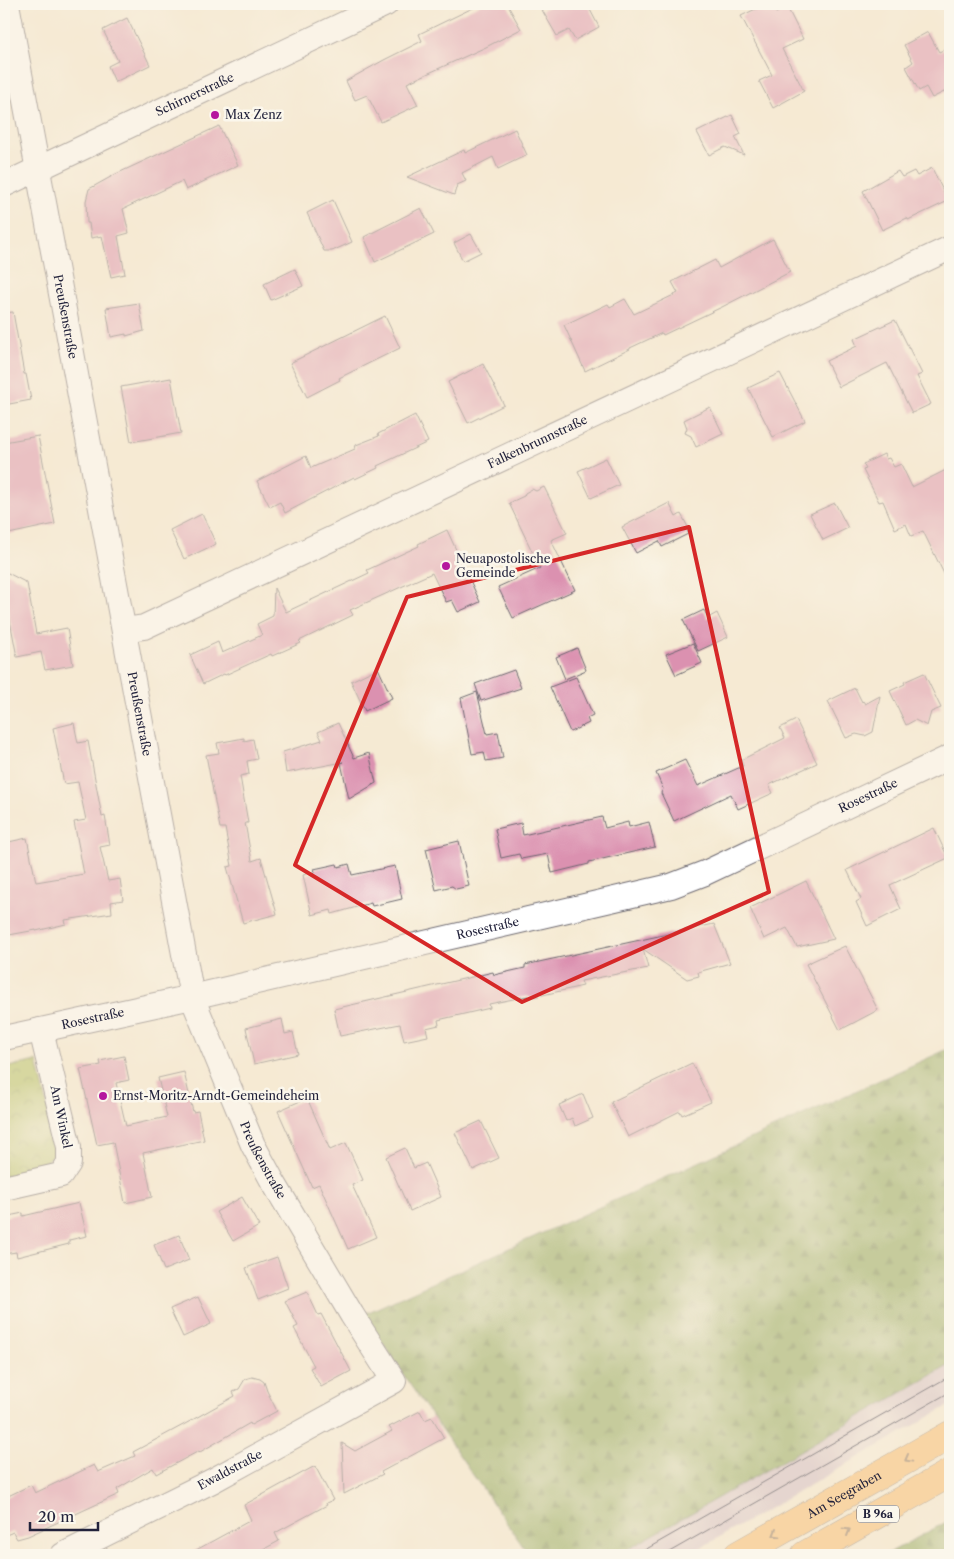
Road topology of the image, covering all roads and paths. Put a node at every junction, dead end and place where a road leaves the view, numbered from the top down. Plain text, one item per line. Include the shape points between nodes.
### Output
1 (7, 4) edge
2 (386, 4) edge
3 (39, 169) junction
4 (4, 185) edge
5 (950, 248) edge
6 (124, 630) junction
7 (950, 757) edge
8 (192, 997) junction
9 (41, 1030) junction
10 (4, 1038) edge
11 (4, 1188) edge
12 (394, 1381) joint
13 (950, 1435) edge
14 (950, 1473) edge
15 (63, 1555) edge
16 (738, 1555) edge
17 (805, 1555) edge

1 - 3 street, Preußenstraße
2 - 3 street, Schirnerstraße
3 - 4 street, Schirnerstraße
3 - 6 street, Preußenstraße
5 - 6 street, Falkenbrunnstraße via 144,627
6 - 8 street, Preußenstraße
7 - 8 street, Rosestraße via 671,886
8 - 9 street, Rosestraße
8 - 12 street, Preußenstraße via 272,1180
9 - 10 street, Rosestraße
9 - 11 street, Am Winkel via 69,1147 68,1163 61,1175
12 - 15 street, Ewaldstraße via 212,1481
13 -> 16 main road, Am Seegraben / B 96a
17 -> 14 main road, B 96a

